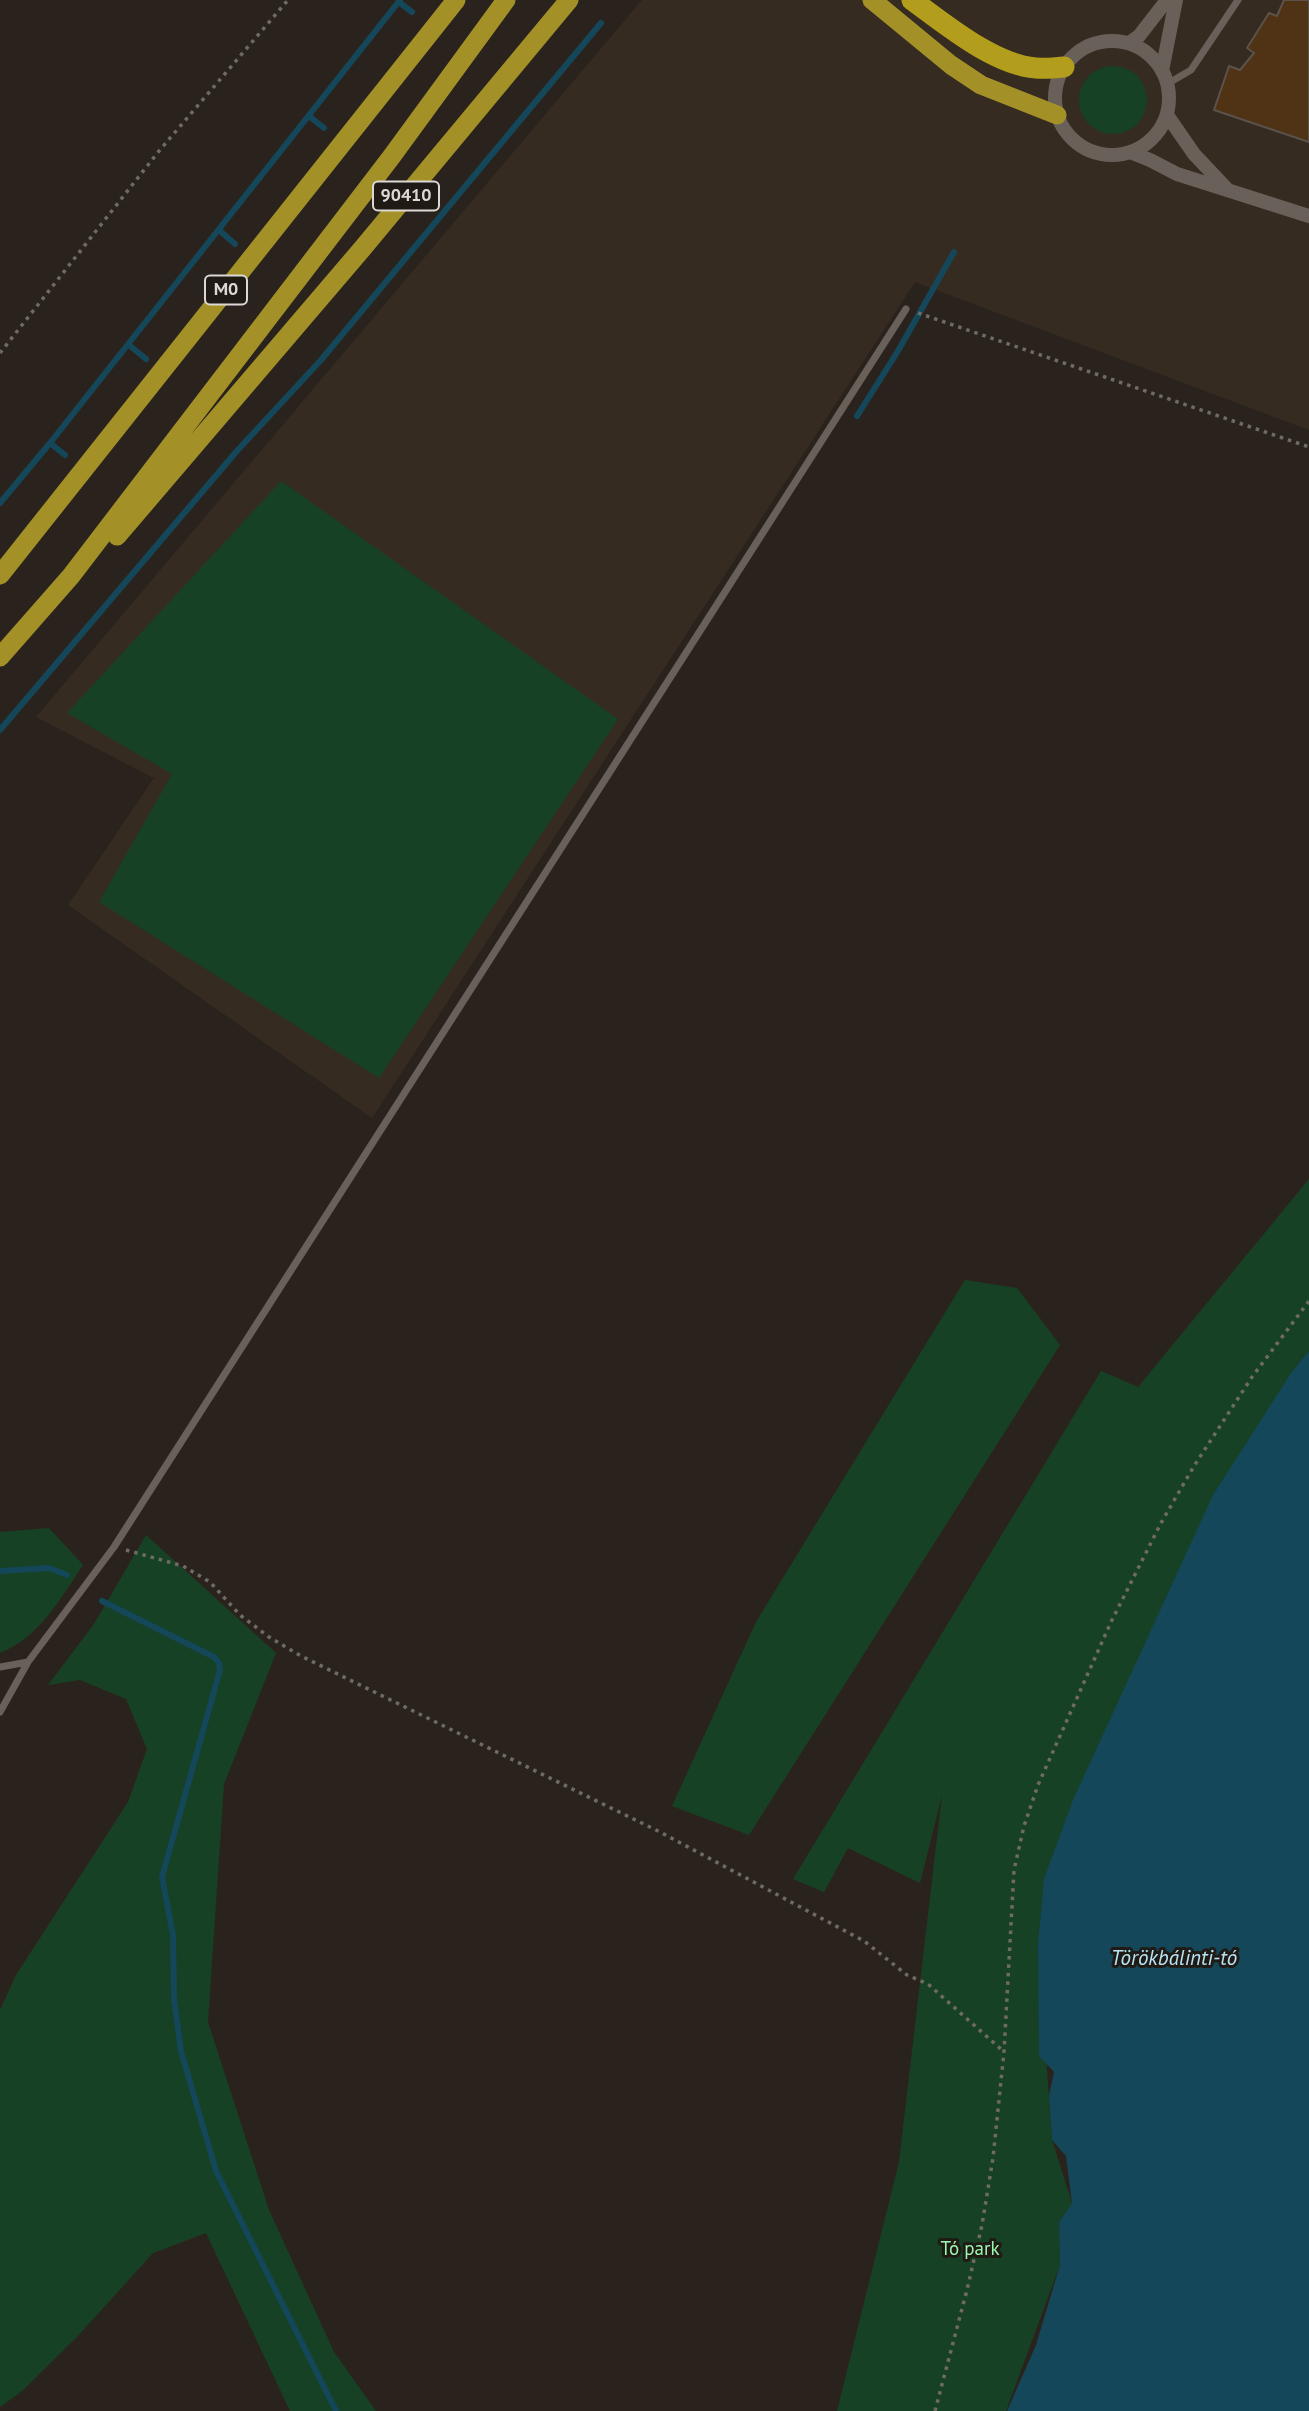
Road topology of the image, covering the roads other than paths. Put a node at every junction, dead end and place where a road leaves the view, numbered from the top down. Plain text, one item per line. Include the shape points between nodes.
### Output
1 (456, 0) edge
2 (506, 0) edge
3 (569, 0) edge
4 (872, 0) edge
5 (912, 0) edge
6 (1167, 0) edge
7 (1176, 0) edge
8 (1238, 0) edge
9 (1129, 43) junction
10 (1063, 67) junction
11 (1165, 77) junction
12 (1057, 115) junction
13 (1167, 115) junction
14 (1130, 152) junction
15 (1227, 189) junction
16 (1309, 216) edge
17 (906, 309) dead end
18 (0, 575) edge
19 (71, 576) junction
20 (0, 657) edge
21 (28, 1662) junction
22 (0, 1667) edge
23 (0, 1712) edge

1 - 18 highway, M0
2 - 19 highway, M0
3 - 19 highway, 90410 via 121,532
4 - 12 highway via 981,85
5 - 10 highway via 1005,60 1034,68
6 - 9 street
7 - 11 street
8 - 11 lane via 1191,70
9 - 10 street via 1096,43 1083,48
9 - 11 street via 1142,49
10 - 12 street via 1055,90
11 - 13 street
12 - 14 street via 1070,137 1092,152
13 - 14 street via 1146,144
13 - 15 street via 1194,154
14 - 15 street via 1177,174
15 - 16 street
17 - 21 lane via 114,1547
19 - 20 highway, M0
21 - 22 lane
21 - 23 lane

